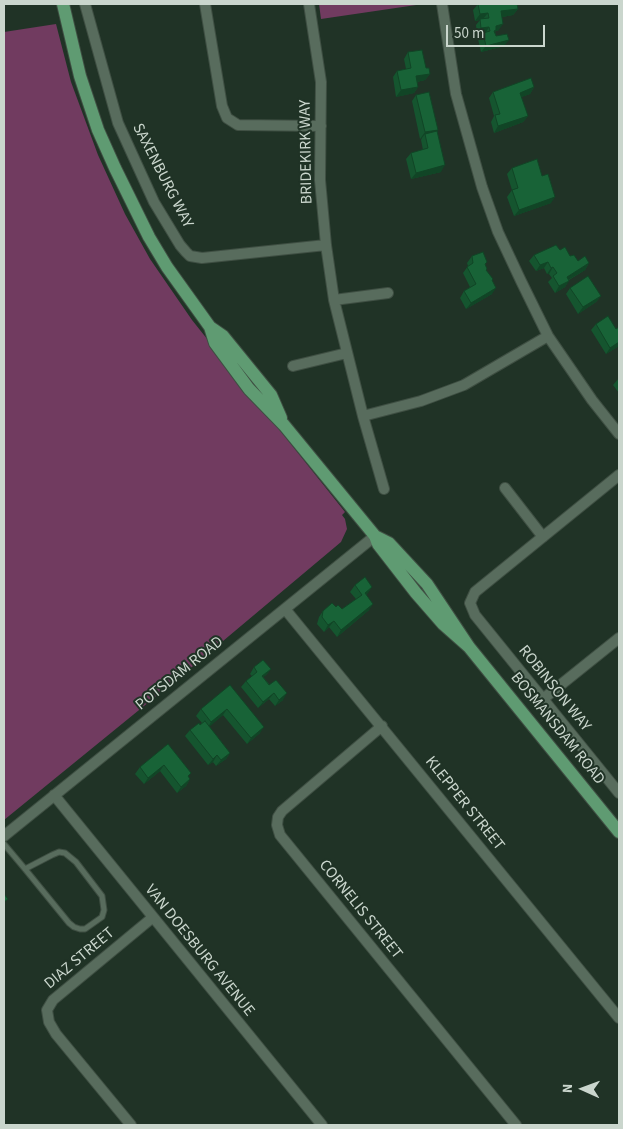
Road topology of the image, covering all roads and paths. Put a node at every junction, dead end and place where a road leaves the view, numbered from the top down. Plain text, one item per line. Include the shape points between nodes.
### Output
1 (63, 4) edge
2 (85, 4) edge
3 (205, 4) edge
4 (309, 4) edge
5 (442, 4) edge
6 (321, 126) junction
7 (326, 245) junction
8 (388, 292) dead end
9 (334, 300) junction
10 (548, 336) junction
11 (347, 353) junction
12 (293, 366) dead end
13 (363, 416) junction
14 (619, 434) edge
15 (619, 475) edge
16 (505, 488) dead end
17 (384, 489) dead end
18 (375, 536) junction
19 (543, 537) junction
20 (285, 609) junction
21 (619, 638) edge
22 (543, 699) junction
23 (382, 726) junction
24 (619, 793) edge
25 (54, 795) junction
26 (619, 832) edge
27 (4, 836) edge
28 (4, 844) edge
29 (25, 869) junction
30 (152, 918) junction
31 (619, 1018) edge
32 (131, 1125) edge
33 (322, 1125) edge
34 (516, 1125) edge

1 - 18 main road, BOSMANSDAM ROAD via 80,76 98,130 149,237 210,327 220,350
2 - 7 street, SAXENBURG WAY via 118,123 154,202 186,252 202,258
3 - 6 street via 222,106 227,118 238,125
4 - 6 street, BRIDEKIRK WAY via 321,82
5 - 10 street via 456,94 482,187 509,257
6 - 7 street, BRIDEKIRK WAY via 320,180
7 - 9 street, BRIDEKIRK WAY
8 - 9 street
9 - 11 street, BRIDEKIRK WAY
10 - 13 street via 464,385 421,402
10 - 14 street
11 - 12 street
11 - 13 street, BRIDEKIRK WAY
13 - 17 street, BRIDEKIRK WAY
15 - 19 street
16 - 19 street
18 - 20 street, POTSDAM ROAD
18 - 26 main road, BOSMANSDAM ROAD via 389,543 427,584 469,647
19 - 22 street, ROBINSON WAY via 475,592 470,603 475,616
20 - 23 street, KLEPPER STREET
20 - 25 street, POTSDAM ROAD
21 - 22 street
22 - 24 street, ROBINSON WAY
23 - 31 street, KLEPPER STREET
23 - 34 street, CORNELIS STREET via 282,810 277,825 280,835
25 - 27 street, POTSDAM ROAD
25 - 30 street, VAN DOESBURG AVENUE
28 - 29 lane
29 - 29 lane via 74,927 84,928 102,916 102,896 72,857 60,852
30 - 32 street, DIAZ STREET via 53,1000 48,1010 49,1022 56,1034
30 - 33 street, VAN DOESBURG AVENUE

